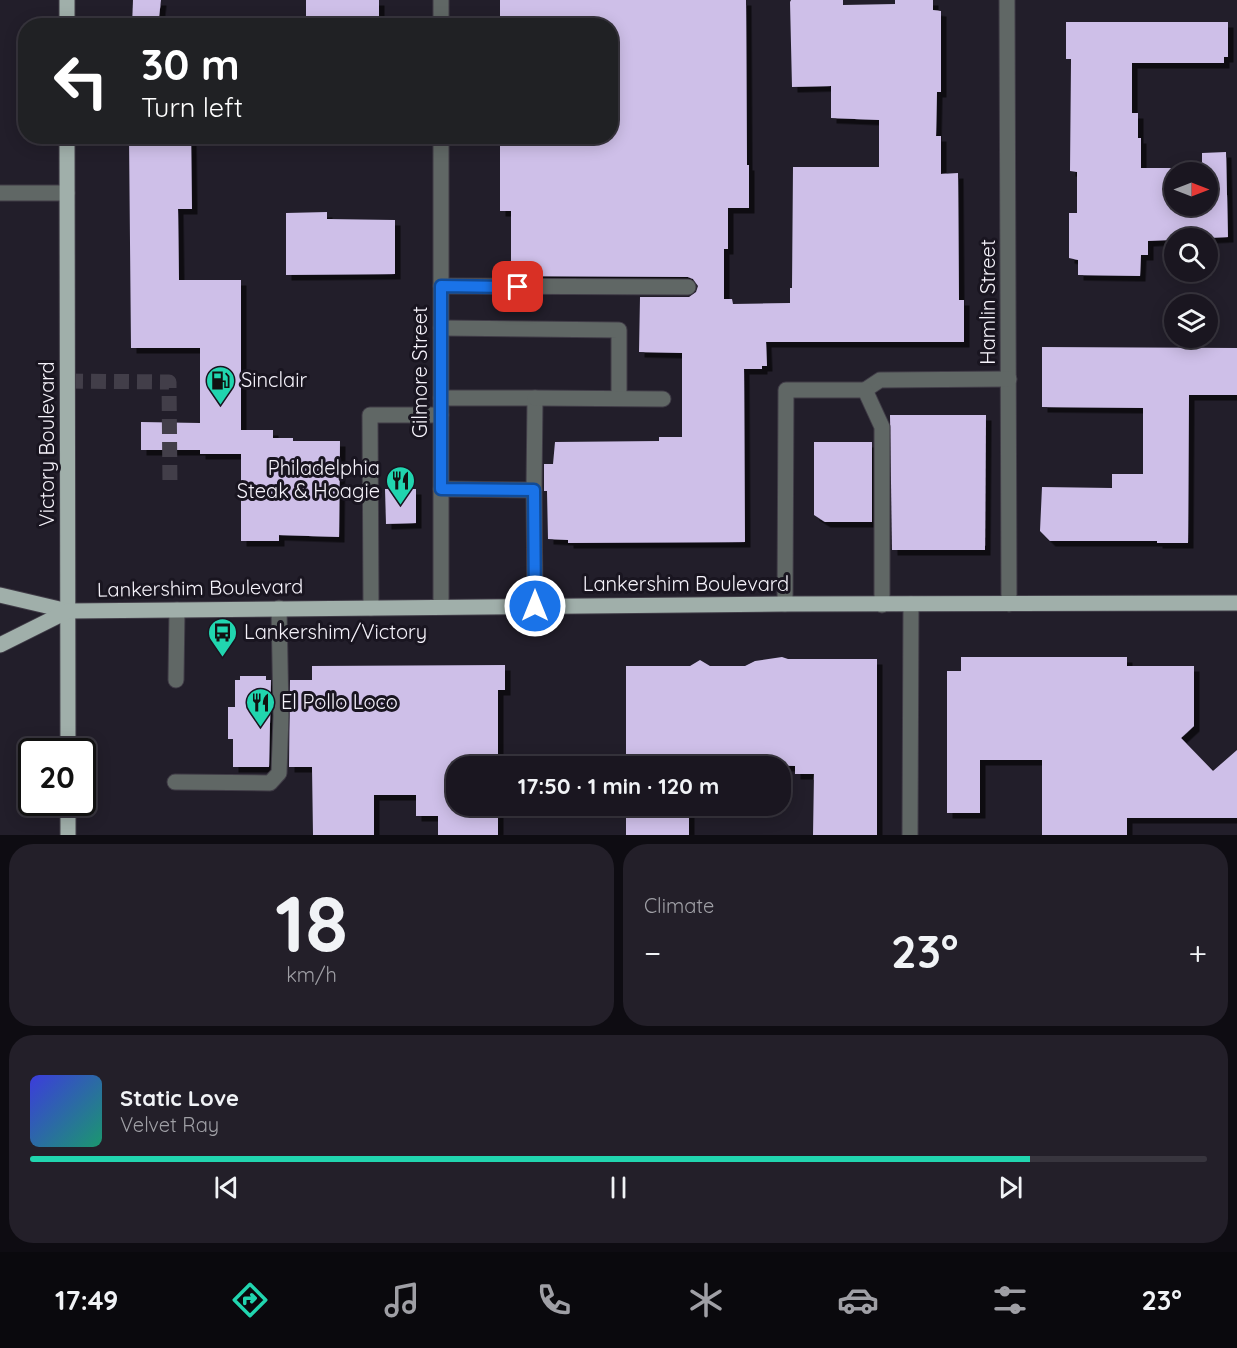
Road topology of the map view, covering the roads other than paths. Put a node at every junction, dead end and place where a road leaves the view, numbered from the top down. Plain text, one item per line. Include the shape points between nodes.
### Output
1 (67, 0) edge
2 (441, 0) edge
3 (1007, 0) edge
4 (67, 18) edge
5 (441, 18) edge
6 (67, 144) edge
7 (441, 144) edge
8 (0, 193) edge
9 (67, 193) junction
10 (441, 286) junction
11 (688, 287) dead end
12 (441, 328) junction
13 (1009, 379) junction
14 (865, 390) junction
15 (441, 398) junction
16 (535, 398) junction
17 (619, 398) junction
18 (663, 399) dead end
19 (441, 415) junction
20 (441, 489) junction
21 (534, 490) junction
22 (0, 595) edge
23 (1237, 603) edge
24 (785, 604) junction
25 (911, 604) junction
26 (1009, 604) junction
27 (882, 605) junction
28 (535, 606) junction
29 (441, 607) junction
30 (279, 608) junction
31 (371, 608) junction
32 (177, 610) junction
33 (68, 611) junction
34 (0, 645) edge
35 (176, 680) dead end
36 (68, 738) edge
37 (175, 782) dead end
38 (68, 816) edge
39 (68, 835) edge
40 (910, 835) edge

1 - 4 main road
2 - 5 street
3 - 13 street, Hamlin Street
6 - 9 main road, Victory Boulevard
7 - 10 street, Gilmore Street
8 - 9 street
9 - 33 main road, Victory Boulevard
10 - 11 street
10 - 12 street, Gilmore Street
12 - 15 street, Gilmore Street
12 - 17 street via 619,330
13 - 14 street via 880,380
13 - 26 street, Hamlin Street
14 - 24 street via 786,390
14 - 27 street via 882,427
15 - 16 street
15 - 19 street, Gilmore Street
16 - 17 street
16 - 21 street
17 - 18 street
19 - 20 street, Gilmore Street
19 - 31 street via 370,415
20 - 21 street
20 - 29 street, Gilmore Street
21 - 28 street
22 - 33 main road
23 - 26 main road, Lankershim Boulevard
24 - 27 main road, Lankershim Boulevard
24 - 28 main road, Lankershim Boulevard
25 - 26 main road, Lankershim Boulevard
25 - 27 main road, Lankershim Boulevard
25 - 40 street
28 - 29 main road, Lankershim Boulevard
29 - 31 main road, Lankershim Boulevard
30 - 31 main road, Lankershim Boulevard
30 - 32 main road, Lankershim Boulevard
30 - 37 street via 279,773 270,783
32 - 33 main road, Lankershim Boulevard
32 - 35 street
33 - 34 main road, Lankershim Boulevard
33 - 36 main road, Victory Boulevard
38 - 39 main road

